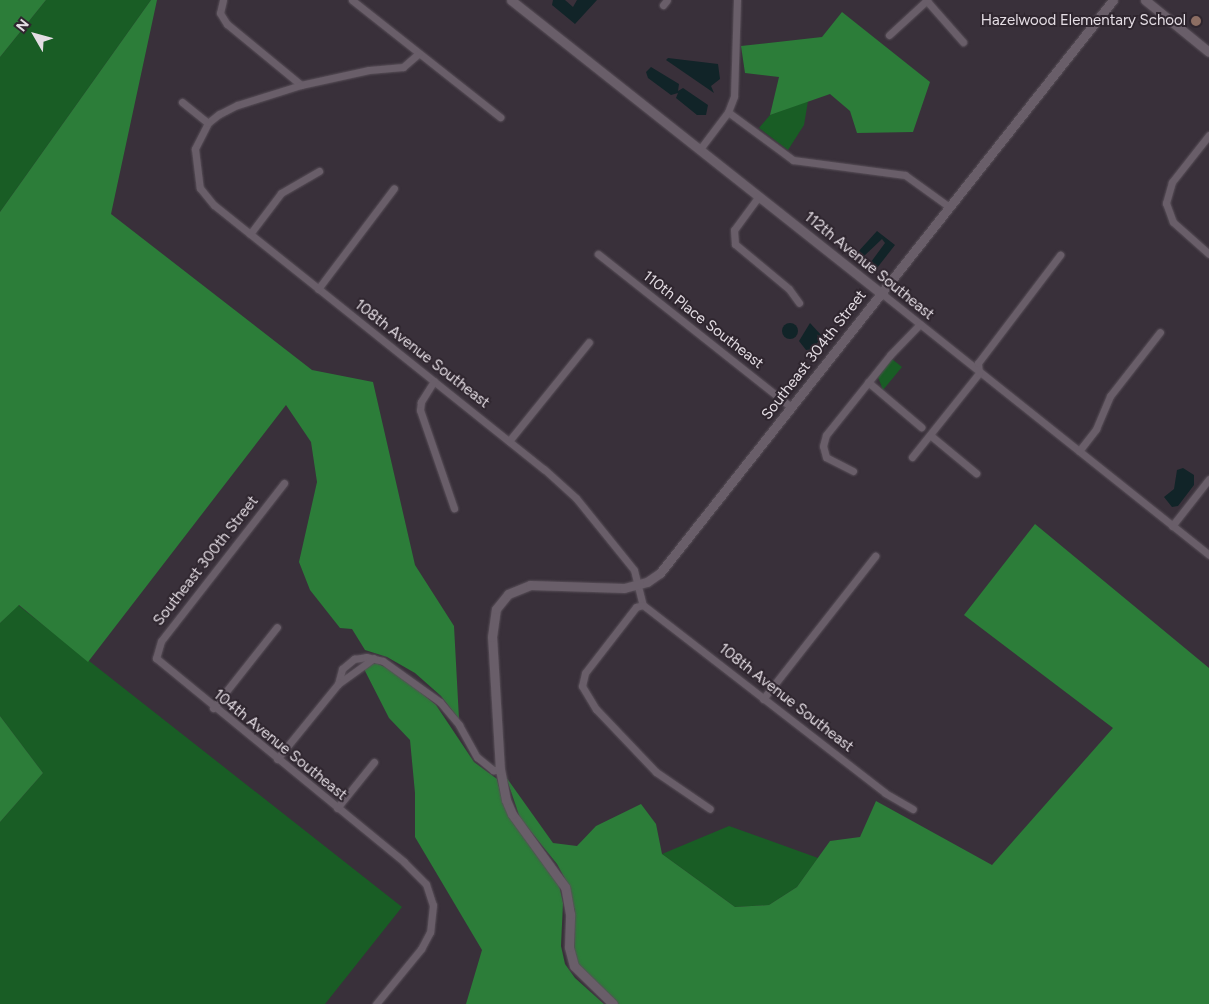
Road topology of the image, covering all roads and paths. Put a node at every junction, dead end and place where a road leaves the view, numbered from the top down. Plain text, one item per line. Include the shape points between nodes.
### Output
1 (223, 0) edge
2 (511, 0) edge
3 (737, 0) edge
4 (927, 0) edge
5 (1113, 0) edge
6 (1146, 0) edge
7 (355, 1) edge
8 (523, 4) edge
9 (889, 35) dead end
10 (963, 42) dead end
11 (1209, 52) edge
12 (418, 54) junction
13 (301, 86) junction
14 (182, 102) dead end
15 (728, 112) junction
16 (500, 118) dead end
17 (208, 123) junction
18 (1209, 135) edge
19 (700, 149) junction
20 (319, 171) dead end
21 (394, 188) dead end
22 (759, 196) junction
23 (948, 206) junction
24 (250, 234) junction
25 (598, 254) dead end
26 (1209, 254) edge
27 (1060, 255) dead end
28 (318, 289) junction
29 (880, 292) junction
30 (799, 303) dead end
31 (920, 324) junction
32 (1160, 332) dead end
33 (589, 342) dead end
34 (979, 372) junction
35 (434, 381) junction
36 (868, 382) junction
37 (790, 407) junction
38 (921, 427) dead end
39 (930, 435) junction
40 (509, 441) junction
41 (1079, 451) junction
42 (912, 457) dead end
43 (853, 471) dead end
44 (976, 473) dead end
45 (1209, 479) edge
46 (284, 483) dead end
47 (454, 508) dead end
48 (1172, 526) junction
49 (1209, 555) edge
50 (875, 556) dead end
51 (638, 585) junction
52 (644, 605) junction
53 (277, 627) dead end
54 (156, 658) joint
55 (374, 658) junction
56 (338, 684) junction
57 (763, 699) junction
58 (213, 708) junction
59 (277, 759) junction
60 (374, 762) dead end
61 (500, 770) junction
62 (337, 808) junction
63 (710, 809) dead end
64 (913, 809) dead end
65 (376, 1004) edge
66 (613, 1004) edge

1 - 13 street via 220,13 231,27
2 - 8 street, 112th Avenue Southeast
3 - 15 street via 736,83
4 - 9 street
4 - 10 street
5 - 23 street, Southeast 304th Street
6 - 11 street
7 - 12 street
8 - 19 street, 112th Avenue Southeast
12 - 13 street via 403,67 370,70
12 - 16 street
13 - 17 street via 237,105
14 - 17 street
15 - 19 street
15 - 23 street via 793,160 905,175
17 - 24 street, 108th Avenue Southeast via 195,149 196,176 205,196
18 - 26 street via 1172,182 1166,203 1173,222
19 - 22 street, 112th Avenue Southeast
20 - 24 street via 281,193
21 - 28 street
22 - 29 street, 112th Avenue Southeast
22 - 30 street via 734,230 733,237 738,248 789,289
23 - 29 street, Southeast 304th Street
24 - 28 street, 108th Avenue Southeast
25 - 37 street, 110th Place Southeast
27 - 34 street via 978,364
28 - 35 street, 108th Avenue Southeast
29 - 31 street, 112th Avenue Southeast
29 - 37 street, Southeast 304th Street
31 - 34 street, 112th Avenue Southeast
31 - 36 street
32 - 41 street via 1106,401 1096,429
33 - 40 street
34 - 39 street
34 - 41 street, 112th Avenue Southeast
35 - 40 street, 108th Avenue Southeast
35 - 47 street via 421,402 420,410
36 - 38 street
36 - 43 street via 826,435 823,446 830,461
37 - 51 street, Southeast 304th Street via 665,567 654,578
39 - 42 street
39 - 44 street
40 - 51 street, 108th Avenue Southeast via 576,498 634,570
41 - 48 street, 112th Avenue Southeast
45 - 48 street
46 - 54 street, Southeast 300th Street via 161,641
48 - 49 street, 112th Avenue Southeast
50 - 57 street
51 - 52 street
51 - 61 street via 624,588 530,585 517,588 501,601 493,619 492,637
52 - 57 street, 108th Avenue Southeast
52 - 63 street via 636,607 585,673 582,686 603,717 668,783
53 - 58 street
54 - 58 street, 104th Avenue Southeast
55 - 56 street via 357,667
55 - 56 street via 354,659 342,670
55 - 61 street via 393,666 432,694 451,714 476,757 493,770
56 - 59 street
57 - 64 street, 108th Avenue Southeast via 886,793
58 - 59 street, 104th Avenue Southeast
59 - 62 street, 104th Avenue Southeast
60 - 62 street
61 - 66 street via 512,814 565,887 570,914 569,948 574,966
62 - 65 street, 104th Avenue Southeast via 426,884 434,915 425,944

